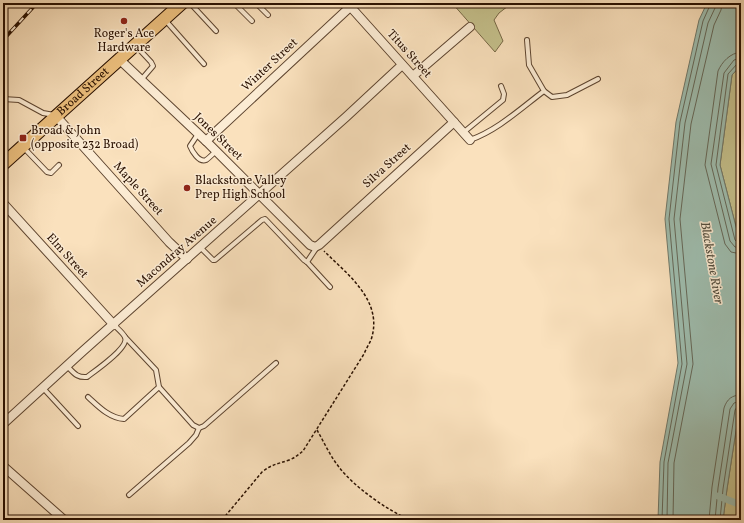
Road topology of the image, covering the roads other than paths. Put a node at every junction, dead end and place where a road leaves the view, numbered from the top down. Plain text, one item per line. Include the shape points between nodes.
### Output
1 (234, 3) edge
2 (256, 3) edge
3 (181, 4) edge
4 (349, 5) edge
5 (268, 15) dead end
6 (164, 19) junction
7 (252, 21) dead end
8 (470, 27) dead end
9 (216, 31) dead end
10 (527, 40) dead end
11 (135, 45) junction
12 (119, 59) junction
13 (204, 64) dead end
14 (402, 65) junction
15 (413, 76) junction
16 (598, 78) dead end
17 (141, 80) junction
18 (501, 86) dead end
19 (544, 91) junction
20 (3, 99) edge
21 (56, 116) junction
22 (454, 122) junction
23 (463, 132) junction
24 (198, 134) junction
25 (470, 140) joint
26 (206, 141) junction
27 (23, 146) junction
28 (216, 151) junction
29 (3, 164) edge
30 (59, 165) dead end
31 (260, 194) junction
32 (3, 203) edge
33 (318, 245) junction
34 (200, 247) junction
35 (187, 259) junction
36 (308, 262) junction
37 (330, 287) dead end
38 (114, 325) junction
39 (125, 337) junction
40 (276, 363) dead end
41 (67, 366) junction
42 (159, 387) junction
43 (43, 388) junction
44 (88, 397) dead end
45 (3, 424) edge
46 (78, 426) dead end
47 (199, 428) junction
48 (3, 466) edge
49 (129, 495) dead end
50 (63, 519) dead end

1 - 7 lane
2 - 5 lane
3 - 6 main road, Broad Street
3 - 9 lane
4 - 14 street, Titus Street
4 - 26 street, Winter Street
6 - 11 main road, Broad Street
6 - 13 lane
8 - 15 street
10 - 19 lane via 529,65
11 - 12 main road, Broad Street
11 - 17 lane via 152,66
12 - 17 street, Jones Street
12 - 21 main road, Broad Street
14 - 15 street, Titus Street
14 - 31 street, Macondray Avenue
15 - 22 street, Titus Street
16 - 19 lane via 567,95 552,97
17 - 24 street, Jones Street
18 - 23 lane via 503,100
19 - 25 lane via 495,129
20 - 21 lane via 18,100 43,113
21 - 27 main road, Broad Street
21 - 35 street, Maple Street
22 - 23 street
22 - 33 street, Silva Street
23 - 25 street
24 - 26 street, Jones Street
24 - 28 lane via 190,146 198,158 206,160
26 - 28 street, Jones Street
27 - 29 main road, Broad Street
27 - 30 lane via 47,172 51,173
28 - 31 street, Jones Street
31 - 33 street, Jones Street via 310,245
31 - 34 street, Macondray Avenue
32 - 38 street, Elm Street
33 - 36 lane
34 - 35 street, Macondray Avenue
34 - 36 lane via 215,260 264,219
35 - 38 street, Macondray Avenue
36 - 37 lane
38 - 39 lane
38 - 41 street, Macondray Avenue
39 - 41 lane via 126,342 121,349 87,377 77,376
39 - 42 lane via 156,370
40 - 47 lane
41 - 43 street, Macondray Avenue
42 - 44 lane via 124,419 102,410
42 - 47 lane via 193,425
43 - 45 street, Macondray Avenue
43 - 46 lane
47 - 49 lane via 189,443
48 - 50 street

